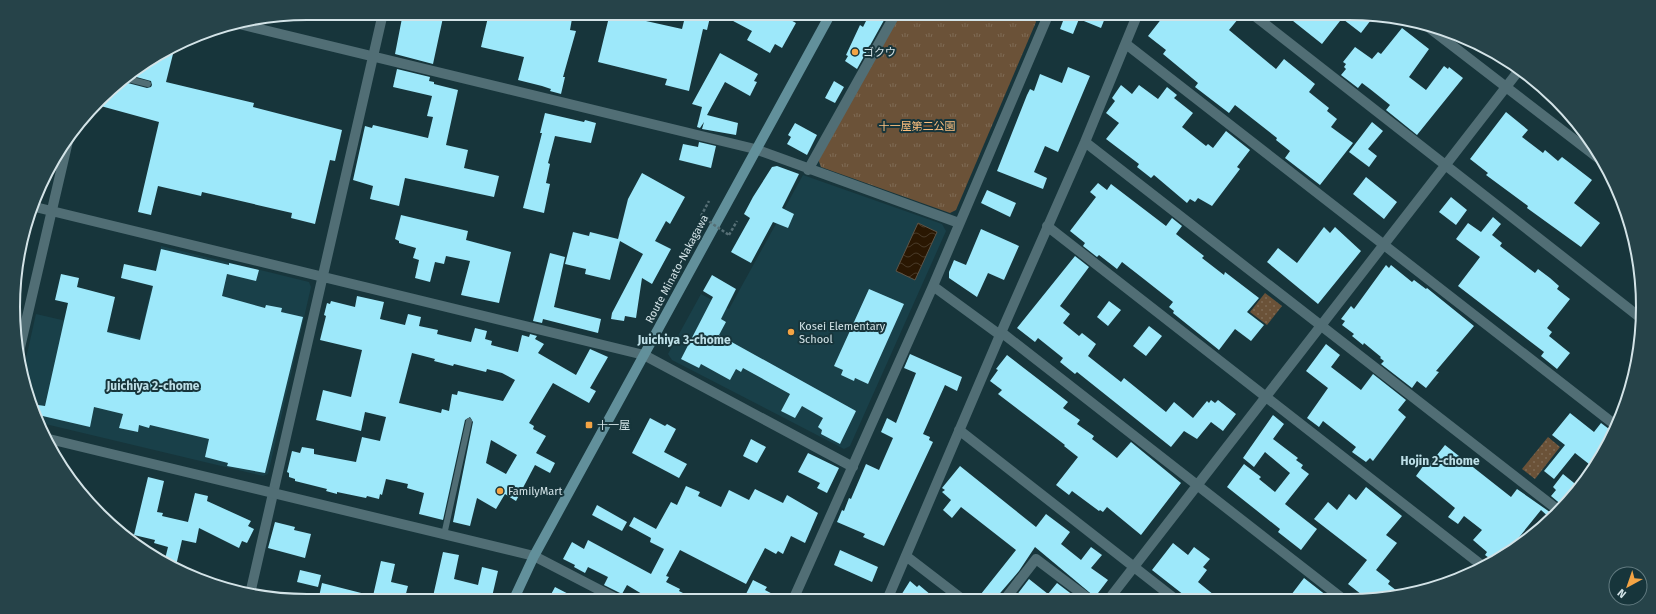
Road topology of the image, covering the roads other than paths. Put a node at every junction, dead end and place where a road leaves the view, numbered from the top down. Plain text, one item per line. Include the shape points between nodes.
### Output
1 (381, 20) edge
2 (827, 20) edge
3 (892, 20) edge
4 (1046, 20) edge
5 (1135, 20) edge
6 (1260, 20) edge
7 (255, 25) edge
8 (1437, 34) edge
9 (1126, 44) junction
10 (373, 57) junction
11 (1516, 74) edge
12 (131, 80) edge
13 (148, 84) dead end
14 (1506, 87) junction
15 (1085, 142) junction
16 (755, 149) junction
17 (66, 152) edge
18 (1591, 152) edge
19 (1445, 165) junction
20 (808, 170) junction
21 (38, 208) edge
22 (52, 211) junction
23 (959, 223) junction
24 (1047, 226) junction
25 (1383, 245) junction
26 (323, 277) junction
27 (933, 286) junction
28 (1636, 314) edge
29 (1320, 326) junction
30 (1000, 333) junction
31 (22, 340) edge
32 (644, 355) junction
33 (1266, 397) junction
34 (468, 421) dead end
35 (1612, 422) edge
36 (960, 430) junction
37 (53, 440) edge
38 (853, 467) junction
39 (1198, 485) junction
40 (273, 493) junction
41 (1555, 507) edge
42 (444, 534) junction
43 (534, 556) junction
44 (906, 556) junction
45 (1479, 563) edge
46 (1134, 567) junction
47 (251, 588) edge
48 (516, 594) edge
49 (607, 594) edge
50 (796, 594) edge
51 (889, 594) edge
52 (954, 594) edge
53 (1009, 594) edge
54 (1082, 594) edge
55 (1113, 594) edge
56 (1169, 594) edge
57 (1337, 594) edge

1 - 10 street
2 - 16 main road, Route Minato-Nakagawa
3 - 20 street
4 - 23 street
5 - 9 street
6 - 19 street
7 - 10 street
8 - 14 street
9 - 15 street
9 - 25 street
10 - 16 street
10 - 26 street
11 - 14 street
12 - 13 lane
14 - 18 street
14 - 19 street
15 - 24 street
15 - 29 street
16 - 20 street
16 - 32 main road, Route Minato-Nakagawa
17 - 22 street
19 - 25 street
19 - 28 street
20 - 23 street
21 - 22 street
22 - 26 street
22 - 31 street
23 - 27 street
24 - 30 street
24 - 33 street
25 - 29 street
25 - 35 street
26 - 32 street
26 - 40 street
27 - 30 street
27 - 38 street
29 - 33 street
29 - 41 street
30 - 36 street
30 - 39 street
32 - 38 street
32 - 43 main road, Route Minato-Nakagawa
33 - 39 street
33 - 45 street
34 - 42 lane
36 - 44 street
36 - 46 street
37 - 40 street
38 - 50 street
39 - 46 street
39 - 57 street
40 - 42 street
40 - 47 street
42 - 43 street
43 - 48 main road, Route Minato-Nakagawa
43 - 49 street
44 - 51 street
44 - 52 street
46 - 55 street
46 - 56 street
53 - 54 street via 1036,559

